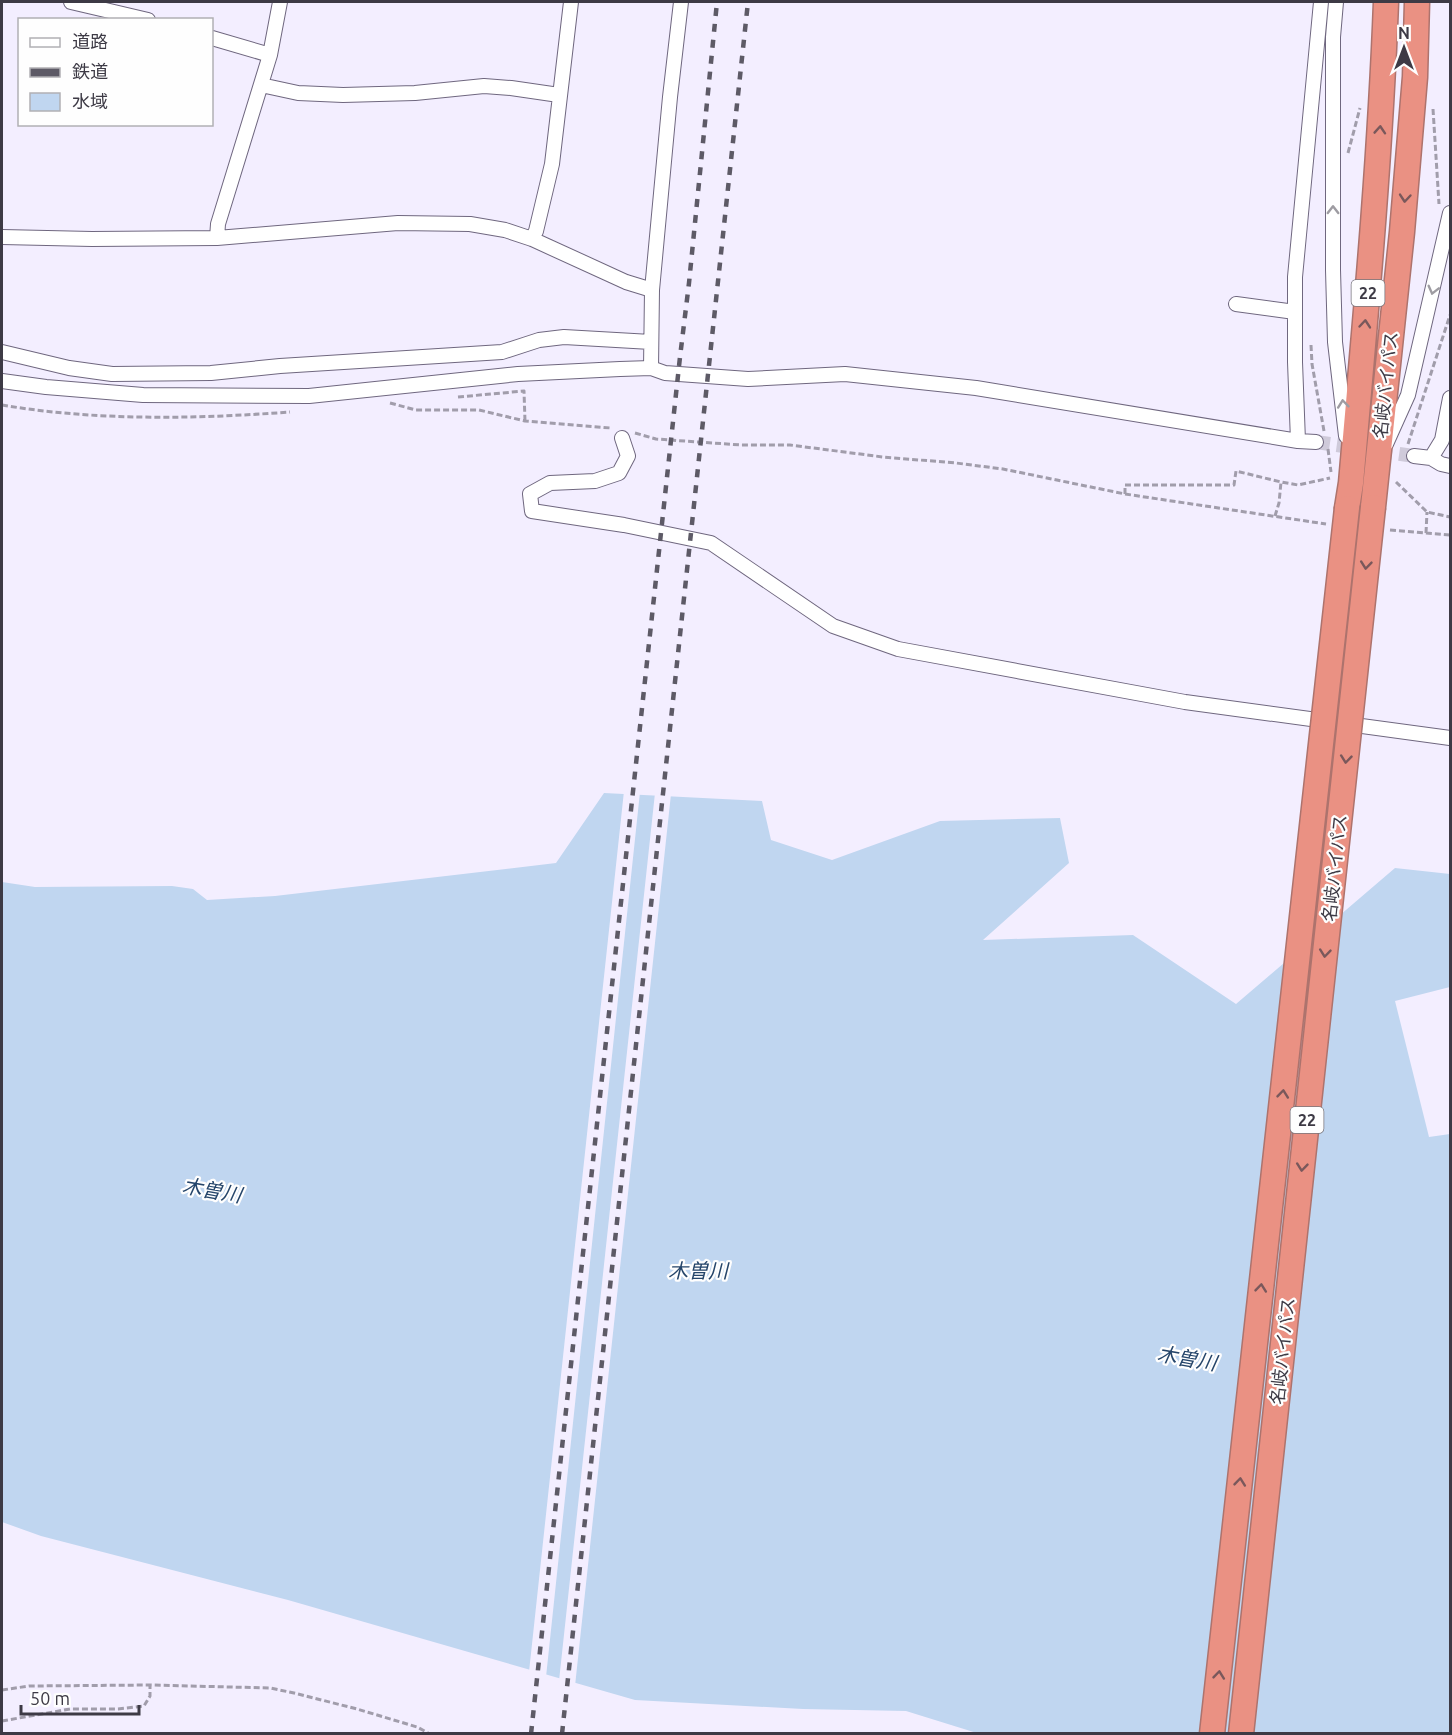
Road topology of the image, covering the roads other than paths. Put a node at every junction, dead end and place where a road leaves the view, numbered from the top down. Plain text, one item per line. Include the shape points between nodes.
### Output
1 (71, 2) edge
2 (280, 2) edge
3 (571, 2) edge
4 (681, 2) edge
5 (1321, 2) edge
6 (1336, 2) edge
7 (1386, 2) edge
8 (1417, 2) edge
9 (86, 3) edge
10 (141, 18) edge
11 (213, 38) edge
12 (270, 55) junction
13 (261, 85) junction
14 (559, 95) junction
15 (1444, 214) edge
16 (2, 237) edge
17 (217, 238) junction
18 (532, 239) junction
19 (652, 290) junction
20 (1236, 304) dead end
21 (1295, 312) junction
22 (651, 342) junction
23 (2, 352) edge
24 (651, 368) junction
25 (2, 381) edge
26 (1450, 398) edge
27 (623, 433) road end
28 (1298, 441) junction
29 (1323, 443) tunnel mouth
30 (1410, 453) tunnel mouth
31 (1431, 458) junction
32 (1376, 466) junction
33 (1450, 466) edge
34 (1337, 483) junction
35 (1450, 738) edge
36 (1212, 1734) edge
37 (1241, 1734) edge

1 - 9 street
2 - 12 street
3 - 14 street
4 - 19 street
5 - 21 street
34 -> 6 street via 1333,270
34 -> 7 highway, 名岐バイパス / 22 via 1372,242
8 -> 32 highway, 名岐バイパス / 22 via 1402,232
9 - 10 street
11 - 12 street
12 - 13 street
13 - 14 street via 309,94 415,93 484,86
13 - 17 street
14 - 18 street via 552,164
15 -> 32 street via 1445,241 1408,394
16 - 17 street
17 - 18 street via 398,223 470,224
18 - 19 street
19 - 22 street
20 - 21 street
21 - 28 street
22 - 23 street via 564,337 539,339 502,352 211,373 112,374
22 - 24 street
24 - 25 street via 518,374 309,396 143,394
24 - 28 street via 748,379 845,374 964,386
26 - 31 street via 1443,440
27 - 35 street via 628,456 619,473 595,481 550,483 530,494 532,511 711,543 833,626 898,649 1185,702
28 - 29 street
30 - 31 street
31 - 33 street
32 -> 37 highway, 名岐バイパス / 22, bridge
36 -> 34 highway, 名岐バイパス / 22, bridge via 1347,508

